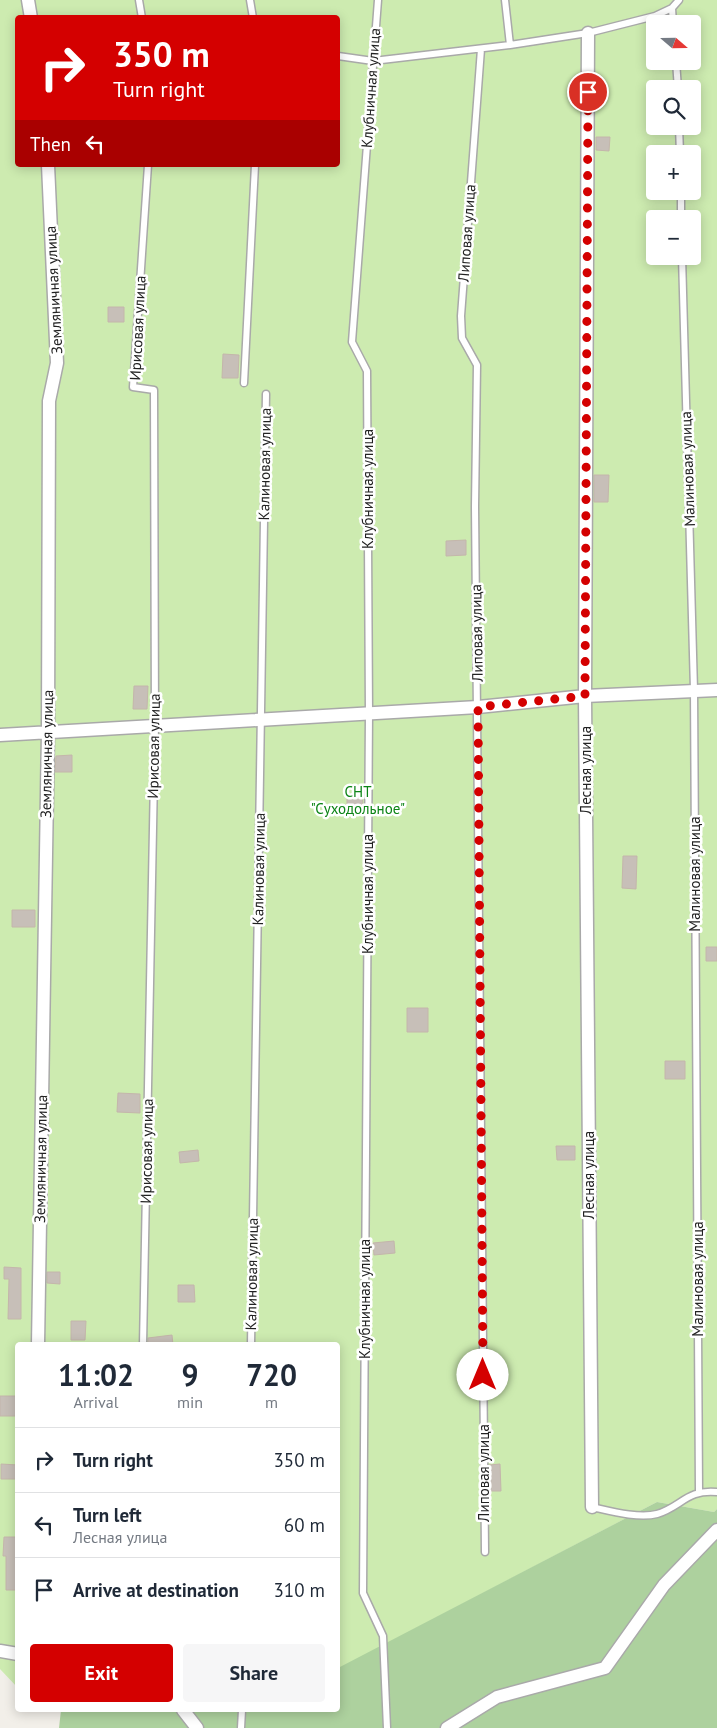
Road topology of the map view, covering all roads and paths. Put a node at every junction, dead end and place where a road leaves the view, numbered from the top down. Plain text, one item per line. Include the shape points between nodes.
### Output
1 (28, 0) edge
2 (139, 0) edge
3 (250, 0) edge
4 (378, 0) edge
5 (505, 0) edge
6 (679, 0) edge
7 (672, 8) junction
8 (30, 15) edge
9 (142, 15) edge
10 (252, 15) edge
11 (672, 15) edge
12 (588, 33) junction
13 (510, 46) junction
14 (480, 49) junction
15 (340, 56) edge
16 (373, 61) junction
17 (48, 167) edge
18 (148, 167) edge
19 (255, 167) edge
20 (682, 265) edge
21 (244, 384) dead end
22 (266, 394) dead end
23 (694, 690) junction
24 (717, 690) edge
25 (585, 696) junction
26 (478, 707) junction
27 (369, 713) junction
28 (262, 718) junction
29 (155, 725) junction
30 (48, 732) junction
31 (0, 735) edge
32 (38, 1342) edge
33 (143, 1342) edge
34 (251, 1342) edge
35 (699, 1491) junction
36 (717, 1492) edge
37 (592, 1507) joint
38 (717, 1530) edge
39 (485, 1552) dead end
40 (0, 1651) edge
41 (15, 1654) edge
42 (185, 1712) edge
43 (242, 1712) edge
44 (197, 1728) edge
45 (240, 1728) edge
46 (387, 1728) edge
47 (447, 1728) edge

1 - 8 street
2 - 9 lane
3 - 10 lane
4 - 16 lane, Клубничная улица
5 - 13 lane
6 - 7 lane
7 - 11 lane
7 - 12 lane via 655,16
12 - 13 lane
12 - 25 street, Лесная улица
13 - 14 lane
14 - 16 lane
14 - 26 lane, Липовая улица via 461,316 462,338 477,365
15 - 16 lane
16 - 27 lane, Клубничная улица via 352,342 367,371
17 - 30 street, Земляничная улица via 57,363 49,401
18 - 29 lane, Ирисовая улица via 133,387 154,390
19 - 21 lane
20 - 23 lane, Малиновая улица
22 - 28 lane, Калиновая улица
23 - 24 street
23 - 25 street
23 - 35 lane, Малиновая улица
25 - 26 street
25 - 37 street, Лесная улица
26 - 27 street
26 - 39 lane, Липовая улица
27 - 28 street
27 - 46 lane, Клубничная улица via 364,1593 383,1636
28 - 29 street
28 - 34 lane, Калиновая улица
29 - 30 street
29 - 33 lane, Ирисовая улица
30 - 31 street
30 - 32 street, Земляничная улица
35 - 36 lane
35 - 37 lane via 656,1514 619,1514
38 - 47 street via 664,1585 605,1668 497,1697
40 - 41 street
42 - 44 street
43 - 45 lane

